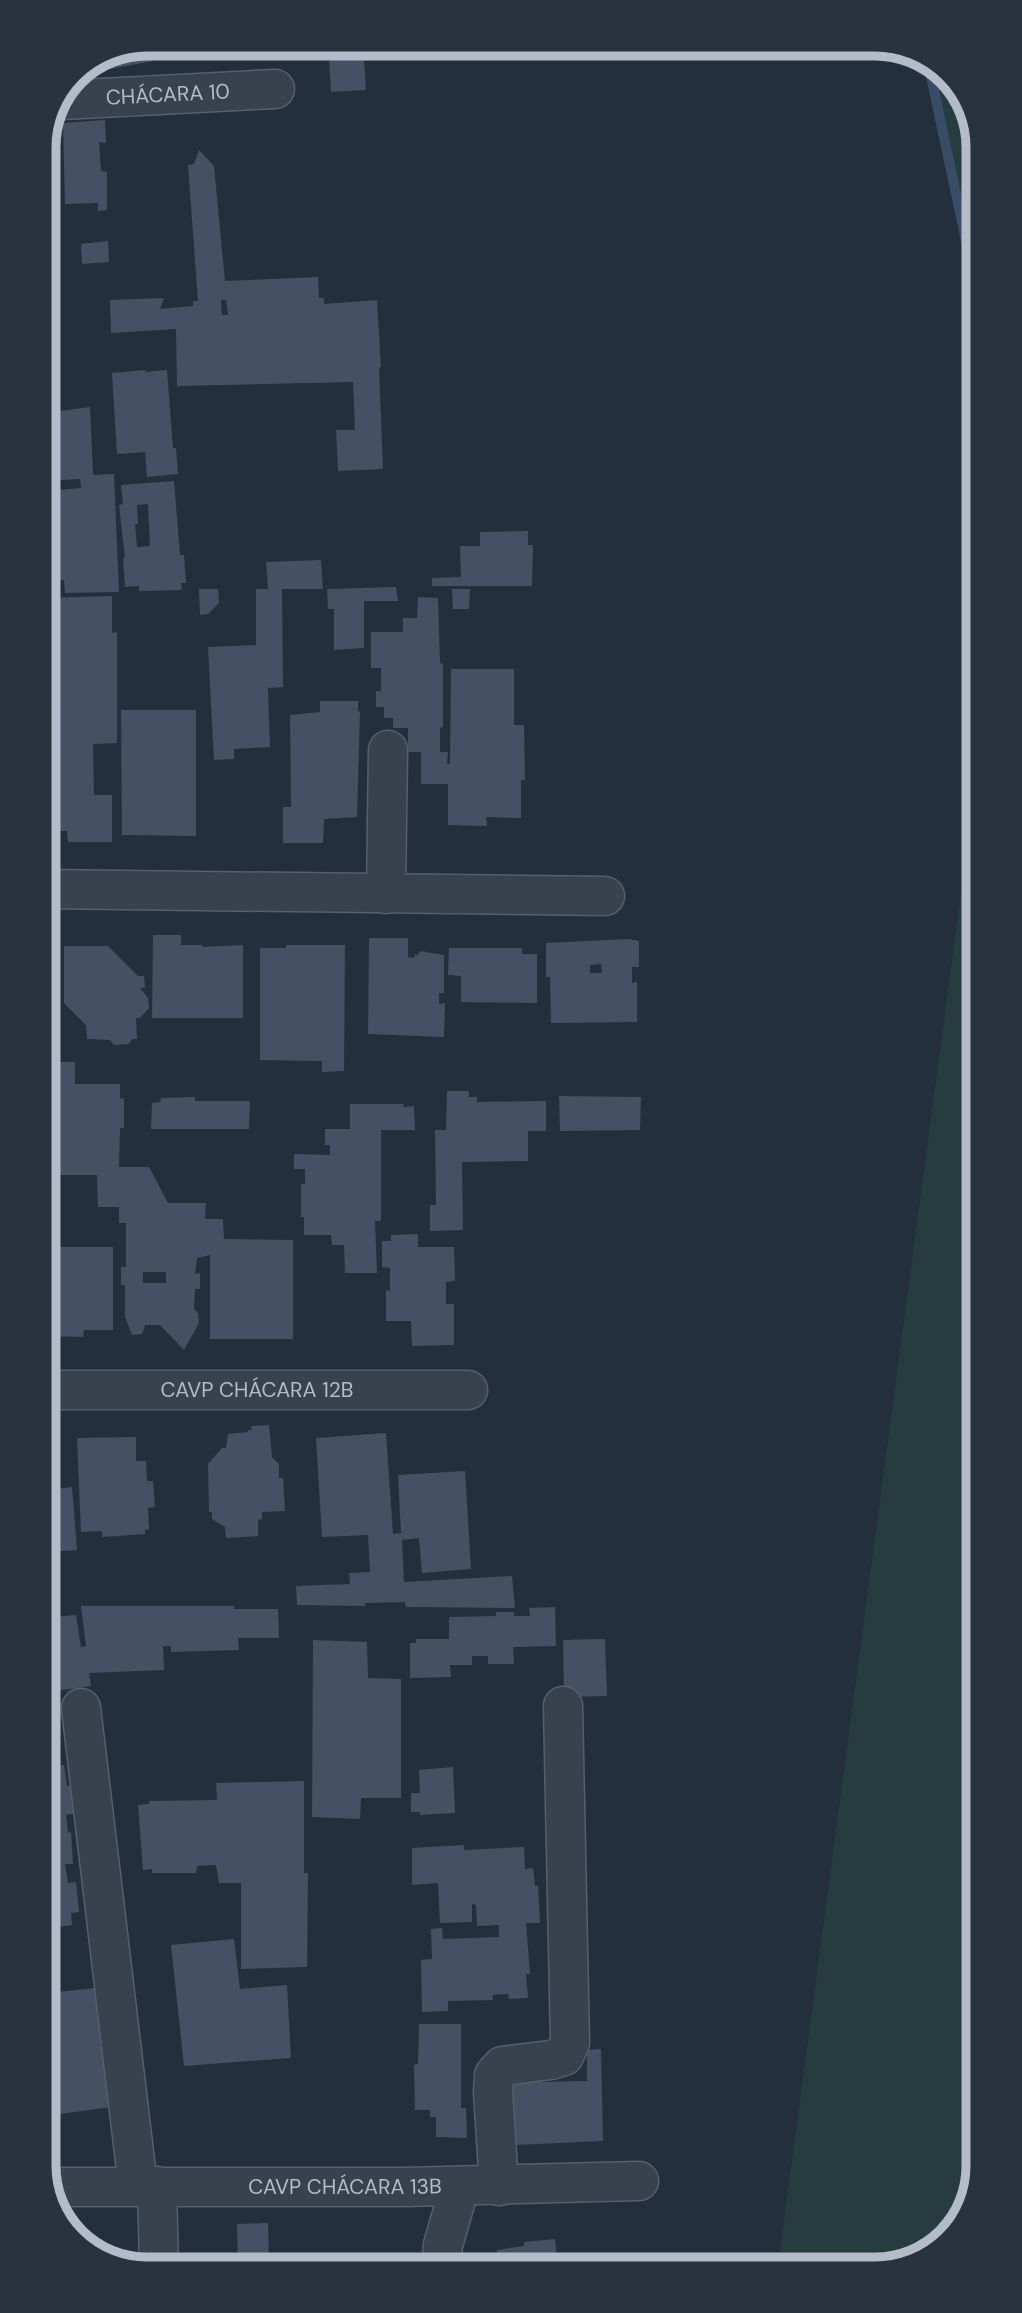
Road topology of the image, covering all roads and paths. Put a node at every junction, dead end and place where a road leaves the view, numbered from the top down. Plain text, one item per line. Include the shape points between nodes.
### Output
1 (275, 89) dead end
2 (69, 100) edge
3 (388, 750) dead end
4 (56, 889) edge
5 (386, 894) junction
6 (605, 896) dead end
7 (56, 1390) edge
8 (468, 1390) dead end
9 (563, 1706) dead end
10 (81, 1708) dead end
11 (639, 2181) dead end
12 (148, 2186) junction
13 (460, 2186) junction
14 (499, 2186) junction
15 (59, 2187) edge
16 (157, 2257) edge
17 (442, 2257) edge

1 - 2 street, CHÁCARA 10
3 - 5 street
4 - 5 street
5 - 6 street
7 - 8 street, CAVP CHÁCARA 12B
9 - 14 street via 570,2043 564,2056 502,2066 494,2076
10 - 12 street
11 - 14 street, CAVP CHÁCARA 13B
12 - 13 street, CAVP CHÁCARA 13B
12 - 15 street, CAVP CHÁCARA 13B
12 - 16 street
13 - 14 street, CAVP CHÁCARA 13B
13 - 17 street

